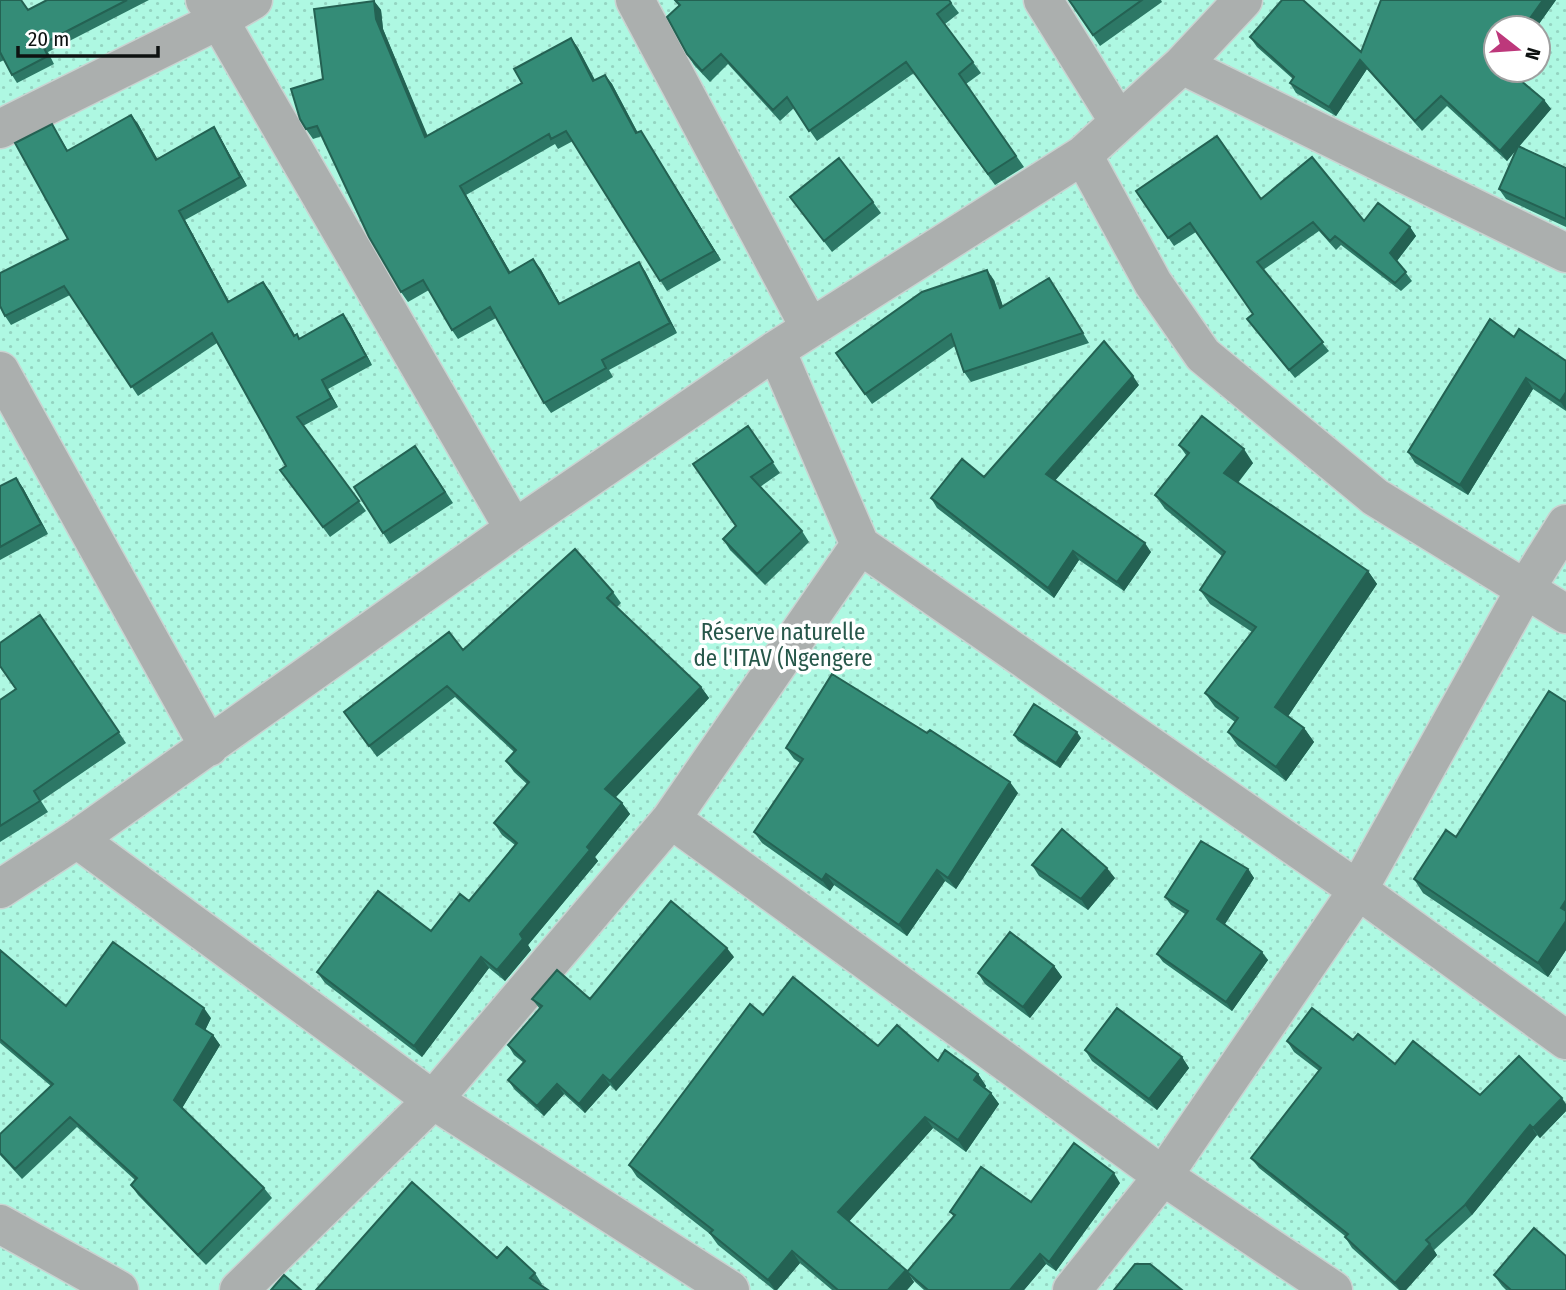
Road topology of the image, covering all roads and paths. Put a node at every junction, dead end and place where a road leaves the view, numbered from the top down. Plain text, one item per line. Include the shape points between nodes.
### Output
1 (253, 0) edge
2 (635, 0) edge
3 (1042, 0) edge
4 (1242, 0) edge
5 (212, 10) edge
6 (1182, 65) junction
7 (1119, 122) junction
8 (0, 129) edge
9 (1083, 155) junction
10 (1566, 253) edge
11 (810, 328) junction
12 (776, 349) junction
13 (0, 371) edge
14 (1566, 524) edge
15 (514, 529) junction
16 (860, 545) junction
17 (1526, 588) junction
18 (1566, 614) edge
19 (209, 747) junction
20 (671, 819) junction
21 (77, 839) junction
22 (0, 889) edge
23 (1358, 890) junction
24 (1566, 1040) edge
25 (433, 1100) junction
26 (1163, 1177) junction
27 (0, 1224) edge
28 (119, 1290) edge
29 (239, 1290) edge
30 (730, 1290) edge
31 (1072, 1290) edge
32 (1333, 1290) edge

1 - 5 street
2 - 11 street
3 - 7 street
4 - 6 street
5 - 8 street
5 - 15 street
6 - 7 street
6 - 10 street
7 - 9 street
9 - 11 street
9 - 17 street via 1153,283 1203,355 1375,497
11 - 12 street
12 - 15 street
12 - 16 street
13 - 19 street
14 - 17 street
15 - 19 street
16 - 20 street
16 - 23 street
17 - 18 street
17 - 23 street
19 - 21 street
20 - 25 street
20 - 26 street
21 - 22 street
21 - 25 street
23 - 24 street
23 - 26 street
25 - 29 street
25 - 30 street
26 - 31 street
26 - 32 street
27 - 28 street

